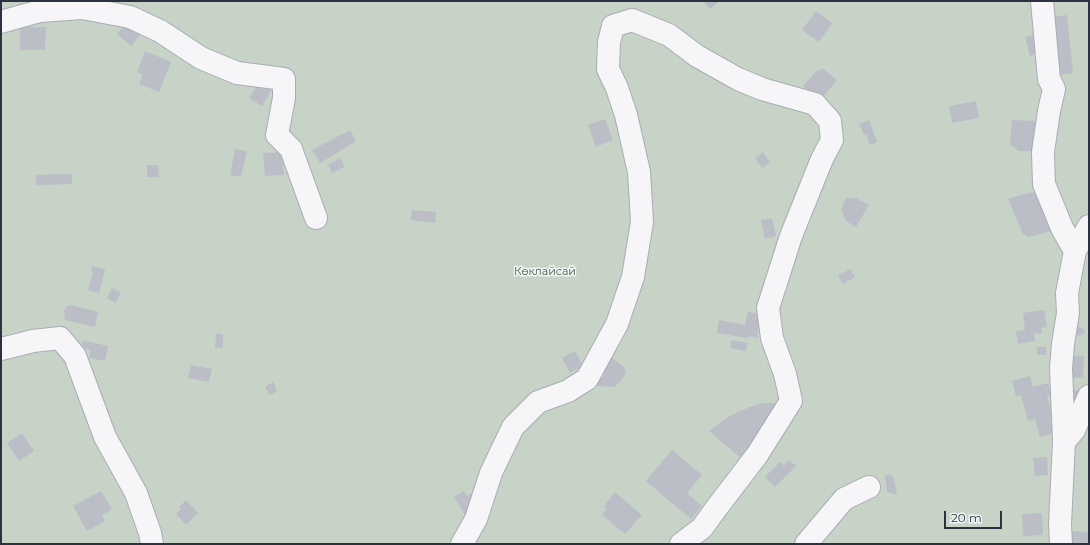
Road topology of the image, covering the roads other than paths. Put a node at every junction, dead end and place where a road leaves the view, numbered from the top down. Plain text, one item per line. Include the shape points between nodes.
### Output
1 (1042, 1) edge
2 (1, 22) edge
3 (316, 218) dead end
4 (1089, 226) edge
5 (1075, 252) junction
6 (1, 349) edge
7 (1089, 396) edge
8 (1064, 442) junction
9 (869, 487) dead end
10 (152, 544) edge
11 (462, 544) edge
12 (681, 544) edge
13 (806, 544) edge
14 (1061, 544) edge

1 - 5 street via 1049,78 1054,89 1043,152 1044,184
2 - 3 street via 40,11 82,8 116,14 160,30 201,58 237,74 284,79 284,98 277,135 291,149
4 - 5 street
5 - 8 street via 1067,293 1068,313 1062,360
6 - 10 street via 60,338 75,356 105,437 136,494
7 - 8 street via 1074,430
8 - 14 street
9 - 13 street via 844,499
11 - 12 street via 476,520 491,473 514,427 538,402 568,391 587,380 617,324 633,277 642,222 639,172 626,116 608,69 609,42 613,26 632,20 669,35 697,56 738,79 762,89 815,104 830,121 832,140 790,236 768,308 772,338 791,401 757,455 702,528

